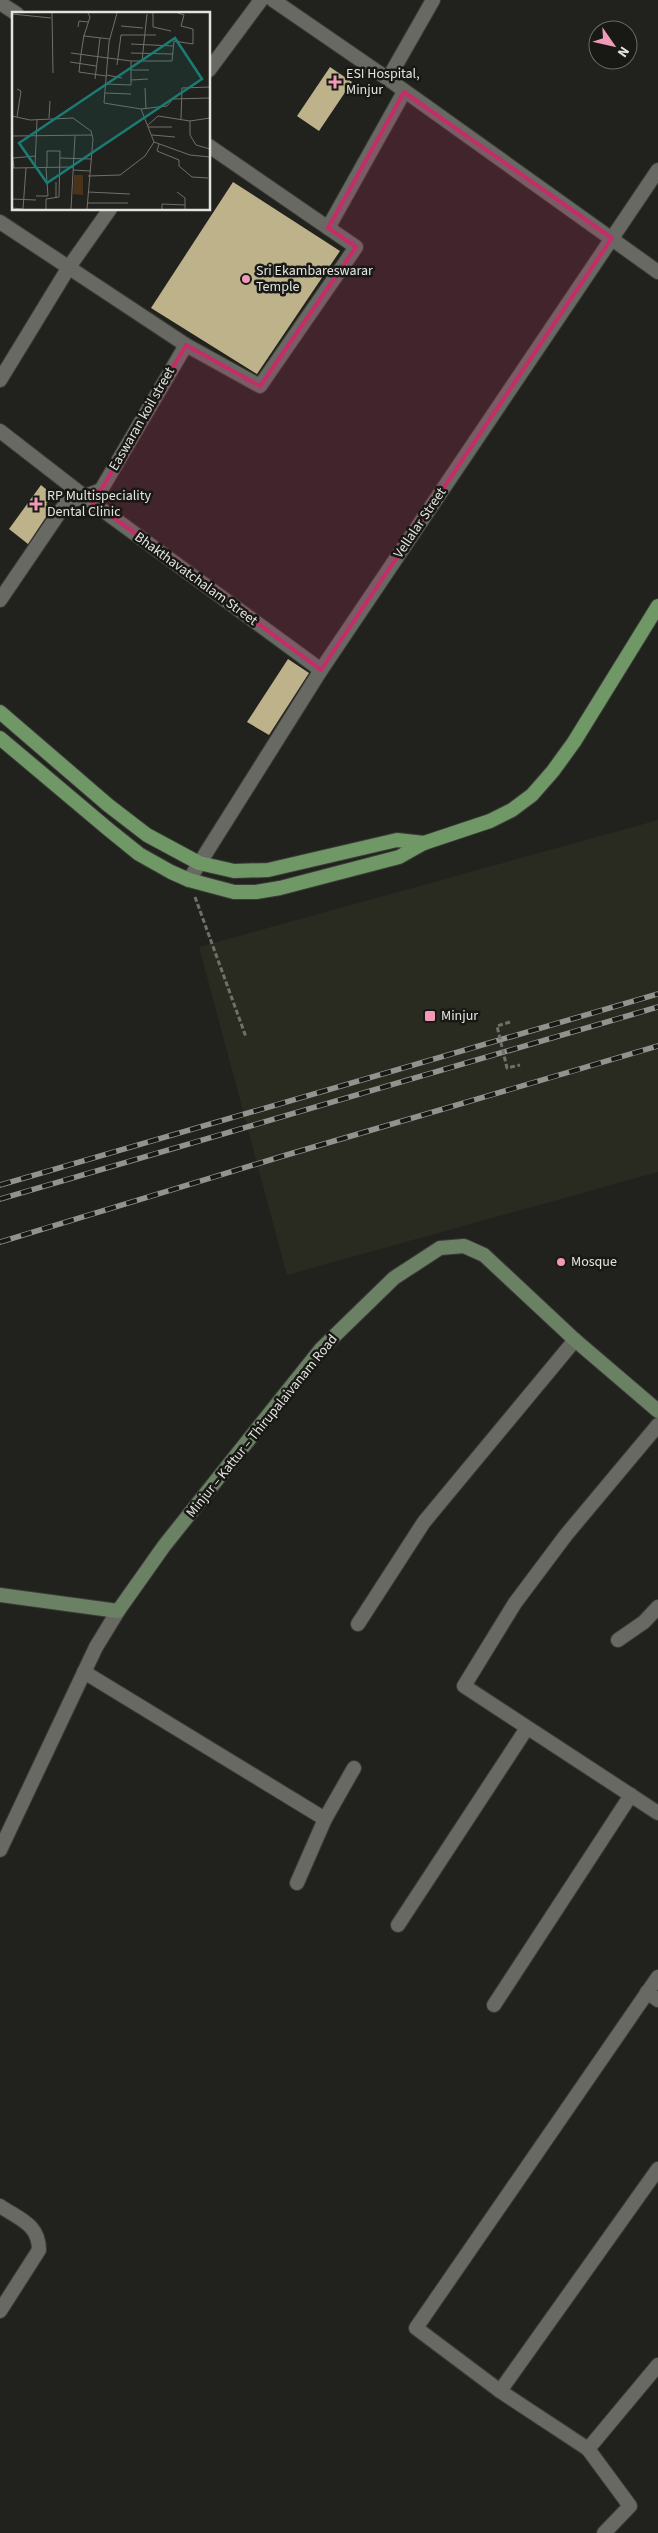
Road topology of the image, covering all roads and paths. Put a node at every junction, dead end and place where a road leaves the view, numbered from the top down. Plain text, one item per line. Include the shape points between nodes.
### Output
1 (261, 0) edge
2 (273, 0) edge
3 (433, 0) edge
4 (0, 3) edge
5 (13, 12) edge
6 (210, 69) edge
7 (388, 79) junction
8 (404, 92) junction
9 (210, 147) edge
10 (658, 170) edge
11 (109, 210) edge
12 (0, 222) edge
13 (328, 228) junction
14 (612, 238) junction
15 (69, 267) junction
16 (658, 272) edge
17 (186, 344) junction
18 (0, 380) edge
19 (0, 431) edge
20 (84, 496) junction
21 (0, 600) edge
22 (658, 606) edge
23 (321, 670) junction
24 (0, 712) edge
25 (0, 738) edge
26 (424, 843) junction
27 (200, 863) junction
28 (189, 880) junction
29 (510, 1022) dead end
30 (246, 1037) dead end
31 (520, 1065) dead end
32 (575, 1340) junction
33 (658, 1411) edge
34 (658, 1425) edge
35 (0, 1595) edge
36 (658, 1607) edge
37 (118, 1611) junction
38 (358, 1624) dead end
39 (618, 1640) dead end
40 (84, 1672) junction
41 (527, 1728) junction
42 (354, 1768) dead end
43 (631, 1796) junction
44 (658, 1813) edge
45 (325, 1819) junction
46 (0, 1850) edge
47 (297, 1883) dead end
48 (398, 1925) dead end
49 (658, 1977) edge
50 (653, 1996) edge
51 (494, 2005) dead end
52 (658, 2170) edge
53 (0, 2206) edge
54 (0, 2311) edge
55 (658, 2365) edge
56 (500, 2391) junction
57 (588, 2449) junction
58 (604, 2533) edge

1 - 6 street
2 - 7 street
3 - 7 street
4 - 5 street
7 - 8 street
8 - 13 street
8 - 14 street
9 - 13 street
10 - 14 street, Vellalar Street
11 - 15 street
12 - 15 street
13 - 17 street via 356,247 260,386
14 - 16 street
14 - 23 street, Vellalar Street
15 - 17 street
15 - 18 street
17 - 20 street, Easwaran koil street via 101,490
19 - 20 street, Bhakthavatchalam Street
20 - 21 street, Easwaran koil street via 66,503
20 - 23 street, Bhakthavatchalam Street
22 - 26 main road via 574,742 532,795 512,810 490,820
23 - 27 street, Vellalar Street
24 - 27 main road via 147,835
25 - 28 main road via 139,854
26 - 27 main road via 397,840 268,870 234,871
26 - 28 main road via 399,857 256,892 234,892
27 - 28 street, Vellalar Street
28 - 30 path
29 - 31 path, bridge via 497,1026 507,1068
32 - 33 main road, Minjur – Kattur – Thirupalaivanam Road
32 - 37 main road, Minjur – Kattur – Thirupalaivanam Road via 484,1255 464,1246 440,1248 394,1278 321,1349 164,1546
32 - 38 street via 424,1522
34 - 41 street via 566,1535 515,1603 464,1686
35 - 37 main road
36 - 39 street via 644,1622
37 - 40 street
40 - 45 street
40 - 46 street
41 - 43 street
41 - 48 street
42 - 45 street
43 - 44 street
43 - 51 street
45 - 47 street
49 - 50 street
50 - 56 street via 416,2328
52 - 56 street
53 - 54 street via 35,2230 39,2239 39,2250
55 - 57 street
56 - 57 street
57 - 58 street via 630,2506

